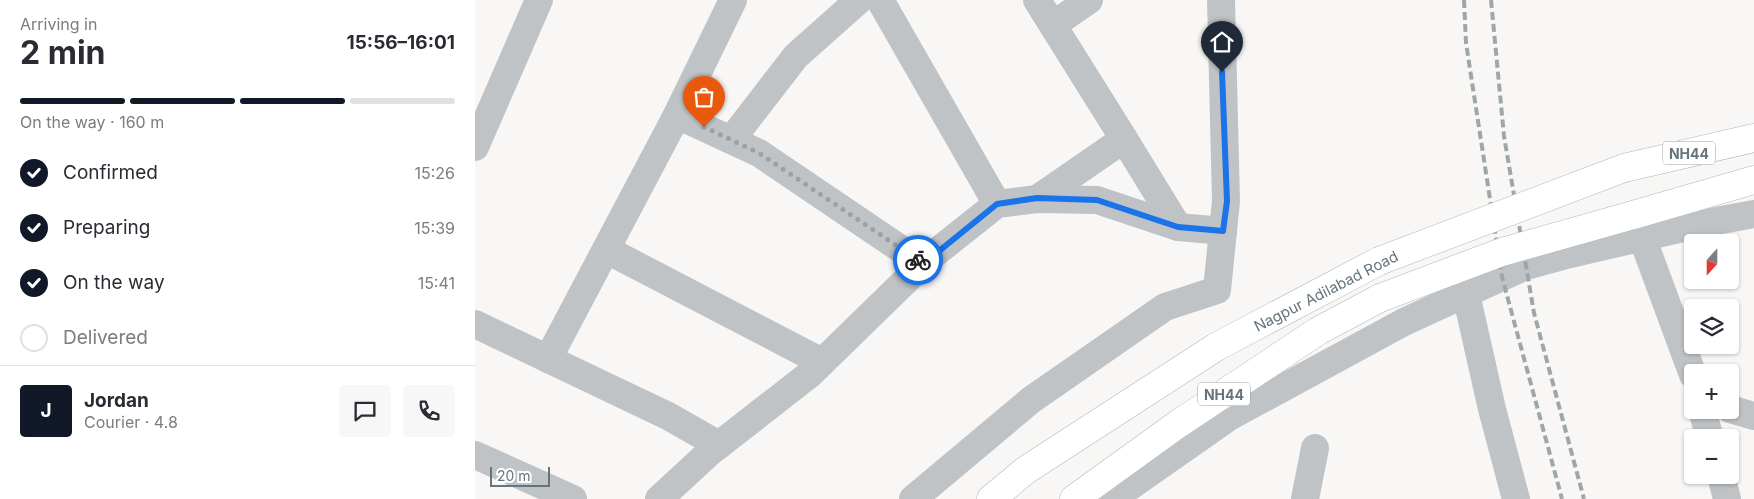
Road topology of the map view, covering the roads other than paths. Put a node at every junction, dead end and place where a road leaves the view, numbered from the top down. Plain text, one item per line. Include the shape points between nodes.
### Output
1 (539, 0) edge
2 (733, 0) edge
3 (859, 0) edge
4 (879, 0) edge
5 (1037, 0) edge
6 (1089, 0) edge
7 (1221, 0) edge
8 (1053, 25) junction
9 (677, 114) junction
10 (1754, 138) edge
11 (1124, 139) junction
12 (731, 140) junction
13 (475, 147) edge
14 (1754, 180) edge
15 (1037, 198) junction
16 (997, 204) junction
17 (1754, 214) edge
18 (1638, 226) junction
19 (1178, 227) junction
20 (1223, 231) junction
21 (607, 250) junction
22 (923, 264) junction
23 (1466, 294) junction
24 (475, 324) edge
25 (548, 359) junction
26 (822, 362) junction
27 (1689, 364) edge
28 (1739, 412) edge
29 (1754, 416) edge
30 (719, 445) junction
31 (1315, 448) dead end
32 (475, 455) edge
33 (1723, 484) edge
34 (573, 499) edge
35 (659, 499) edge
36 (913, 499) edge
37 (991, 499) edge
38 (1073, 499) edge
39 (1112, 499) edge
40 (1305, 499) edge
41 (1516, 499) edge
42 (1727, 499) edge

1 - 13 street
2 - 9 street
3 - 12 street via 796,56
4 - 16 street
5 - 8 street
6 - 8 street
7 - 20 street via 1227,201
8 - 11 street
9 - 12 street
9 - 21 street
10 - 37 highway, Nagpur Adilabad Road / NH44, bridge via 1624,168 1379,261 1216,347 1026,470
11 - 15 street
11 - 19 street
12 - 22 street via 759,153
14 - 18 highway, Nagpur Adilabad Road / NH44
15 - 16 street
15 - 19 street via 1097,200
16 - 22 street
17 - 18 street
18 - 23 street via 1570,254 1526,266
18 - 27 street
18 - 38 highway, Nagpur Adilabad Road / NH44, bridge via 1502,252 1380,298 1310,336
19 - 20 street
20 - 36 street via 1217,290 1165,307 1031,400
21 - 25 street
21 - 26 street
22 - 26 street
23 - 39 street via 1404,322 1229,417
23 - 41 street
24 - 25 street
25 - 30 street via 668,416
26 - 30 street
28 - 29 street
30 - 35 street
31 - 40 street
32 - 34 street
33 - 42 street

